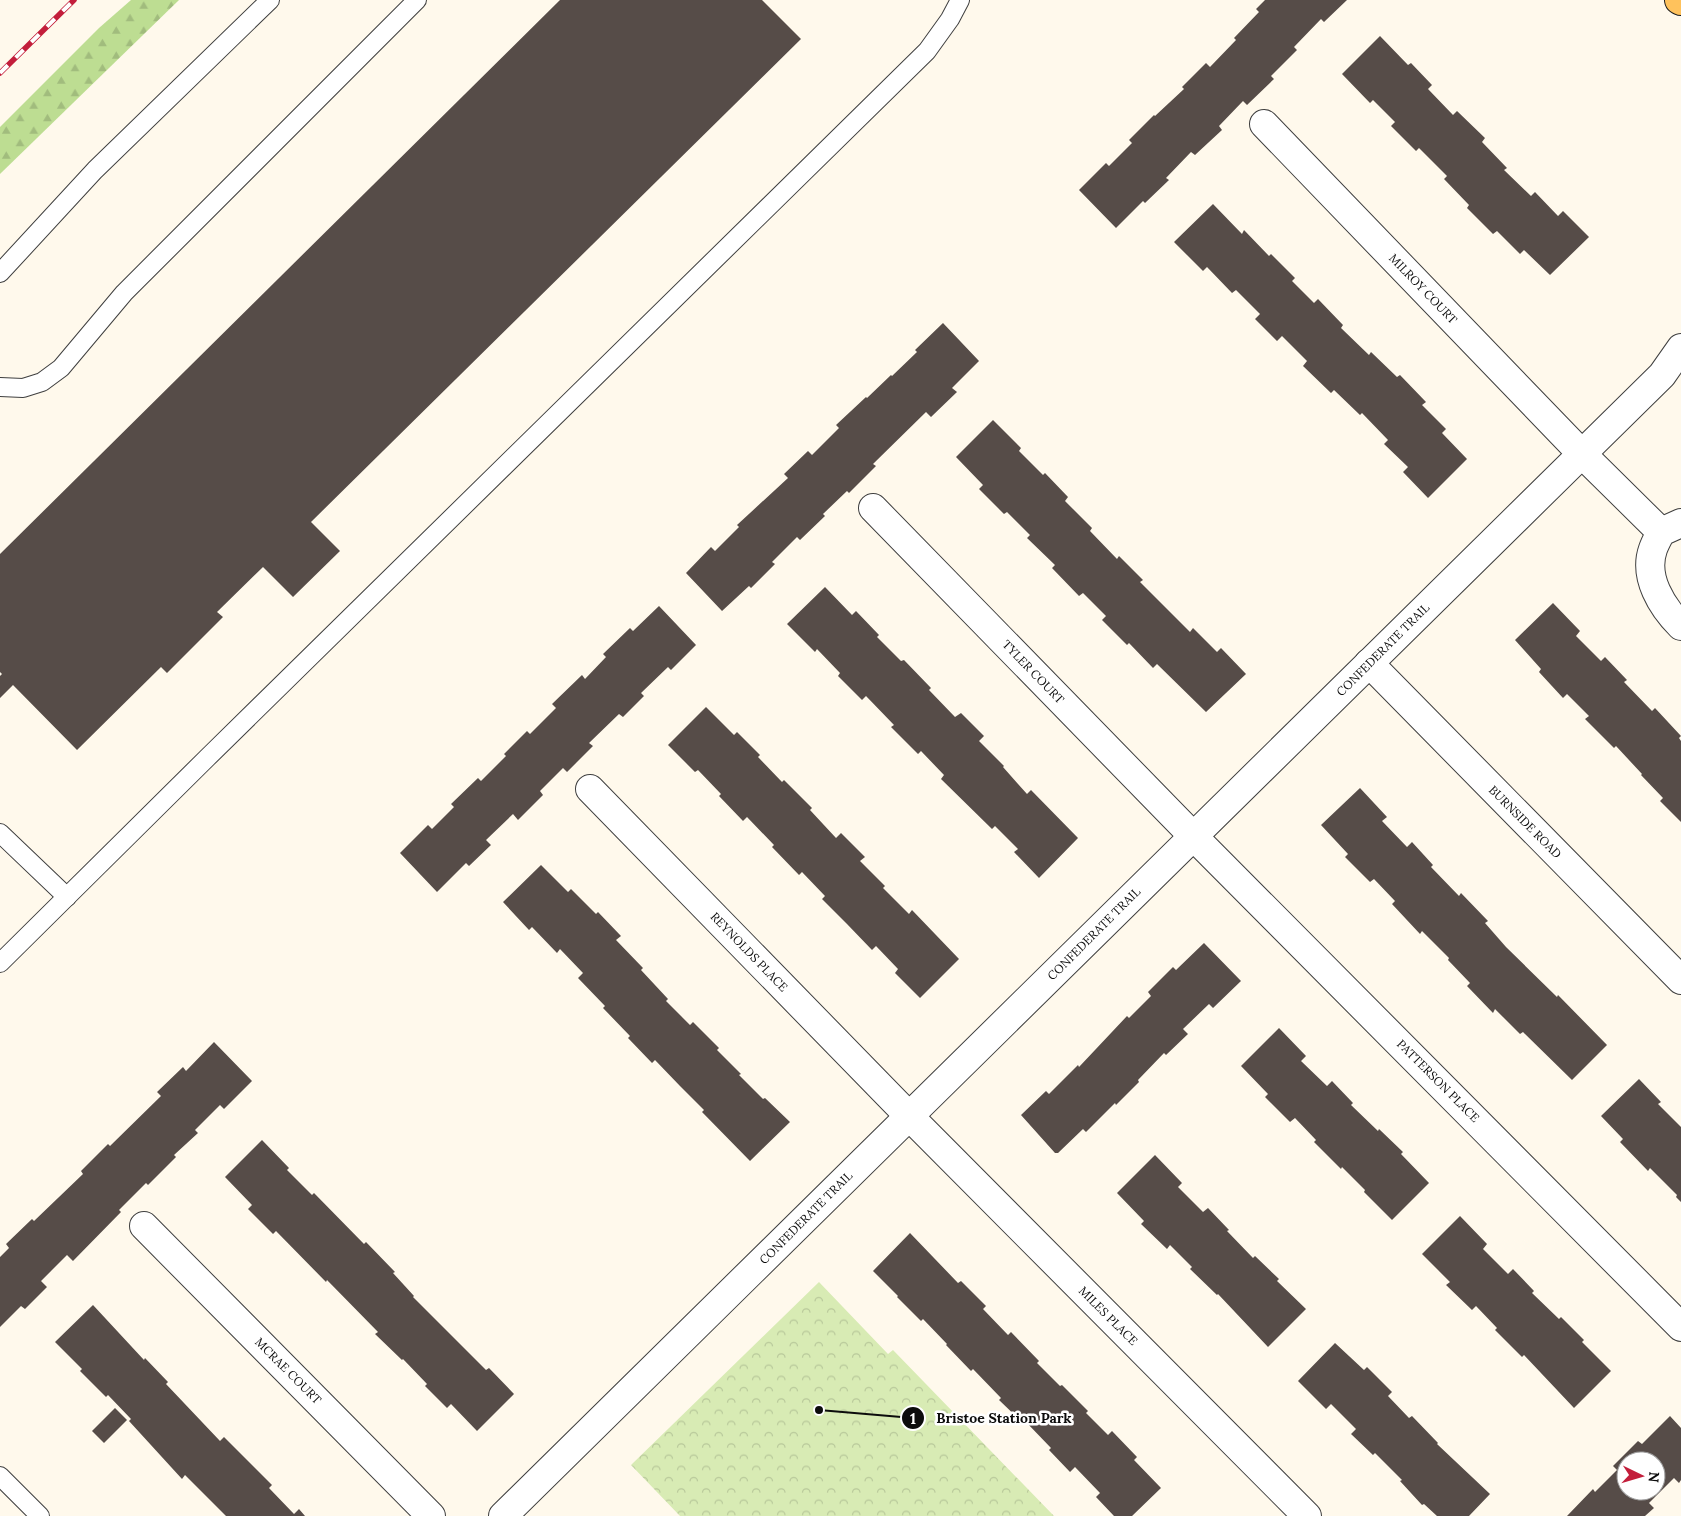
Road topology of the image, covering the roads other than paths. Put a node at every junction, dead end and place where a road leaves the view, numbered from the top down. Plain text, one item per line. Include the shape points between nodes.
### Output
1 (270, 0) edge
2 (417, 0) edge
3 (960, 0) edge
4 (1264, 124) dead end
5 (0, 273) edge
6 (1681, 348) edge
7 (0, 387) edge
8 (1582, 454) junction
9 (873, 508) dead end
10 (1671, 527) edge
11 (1681, 626) edge
12 (1369, 664) junction
13 (590, 789) dead end
14 (0, 833) edge
15 (1193, 836) junction
16 (67, 897) junction
17 (0, 963) edge
18 (1681, 980) edge
19 (909, 1116) junction
20 (144, 1226) dead end
21 (1681, 1327) edge
22 (0, 1476) edge
23 (40, 1516) edge
24 (431, 1516) edge
25 (503, 1516) edge
26 (1308, 1516) edge

1 - 5 lane via 95,170
2 - 7 lane via 124,293 61,368 42,382 23,388
3 - 16 lane via 927,51
4 - 8 street, MILROY COURT
6 - 8 street, CONFEDERATE TRAIL via 1667,370
8 - 10 street, MILROY COURT
8 - 12 street, CONFEDERATE TRAIL
9 - 15 street, TYLER COURT
10 - 11 street via 1652,551 1650,573 1668,612
12 - 15 street, CONFEDERATE TRAIL
12 - 18 street, BURNSIDE ROAD
13 - 19 street, REYNOLDS PLACE
14 - 16 lane
15 - 19 street, CONFEDERATE TRAIL
15 - 21 street, PATTERSON PLACE
16 - 17 lane
19 - 25 street, CONFEDERATE TRAIL
19 - 26 street, MILES PLACE
20 - 24 street, MCRAE COURT
22 - 23 lane

